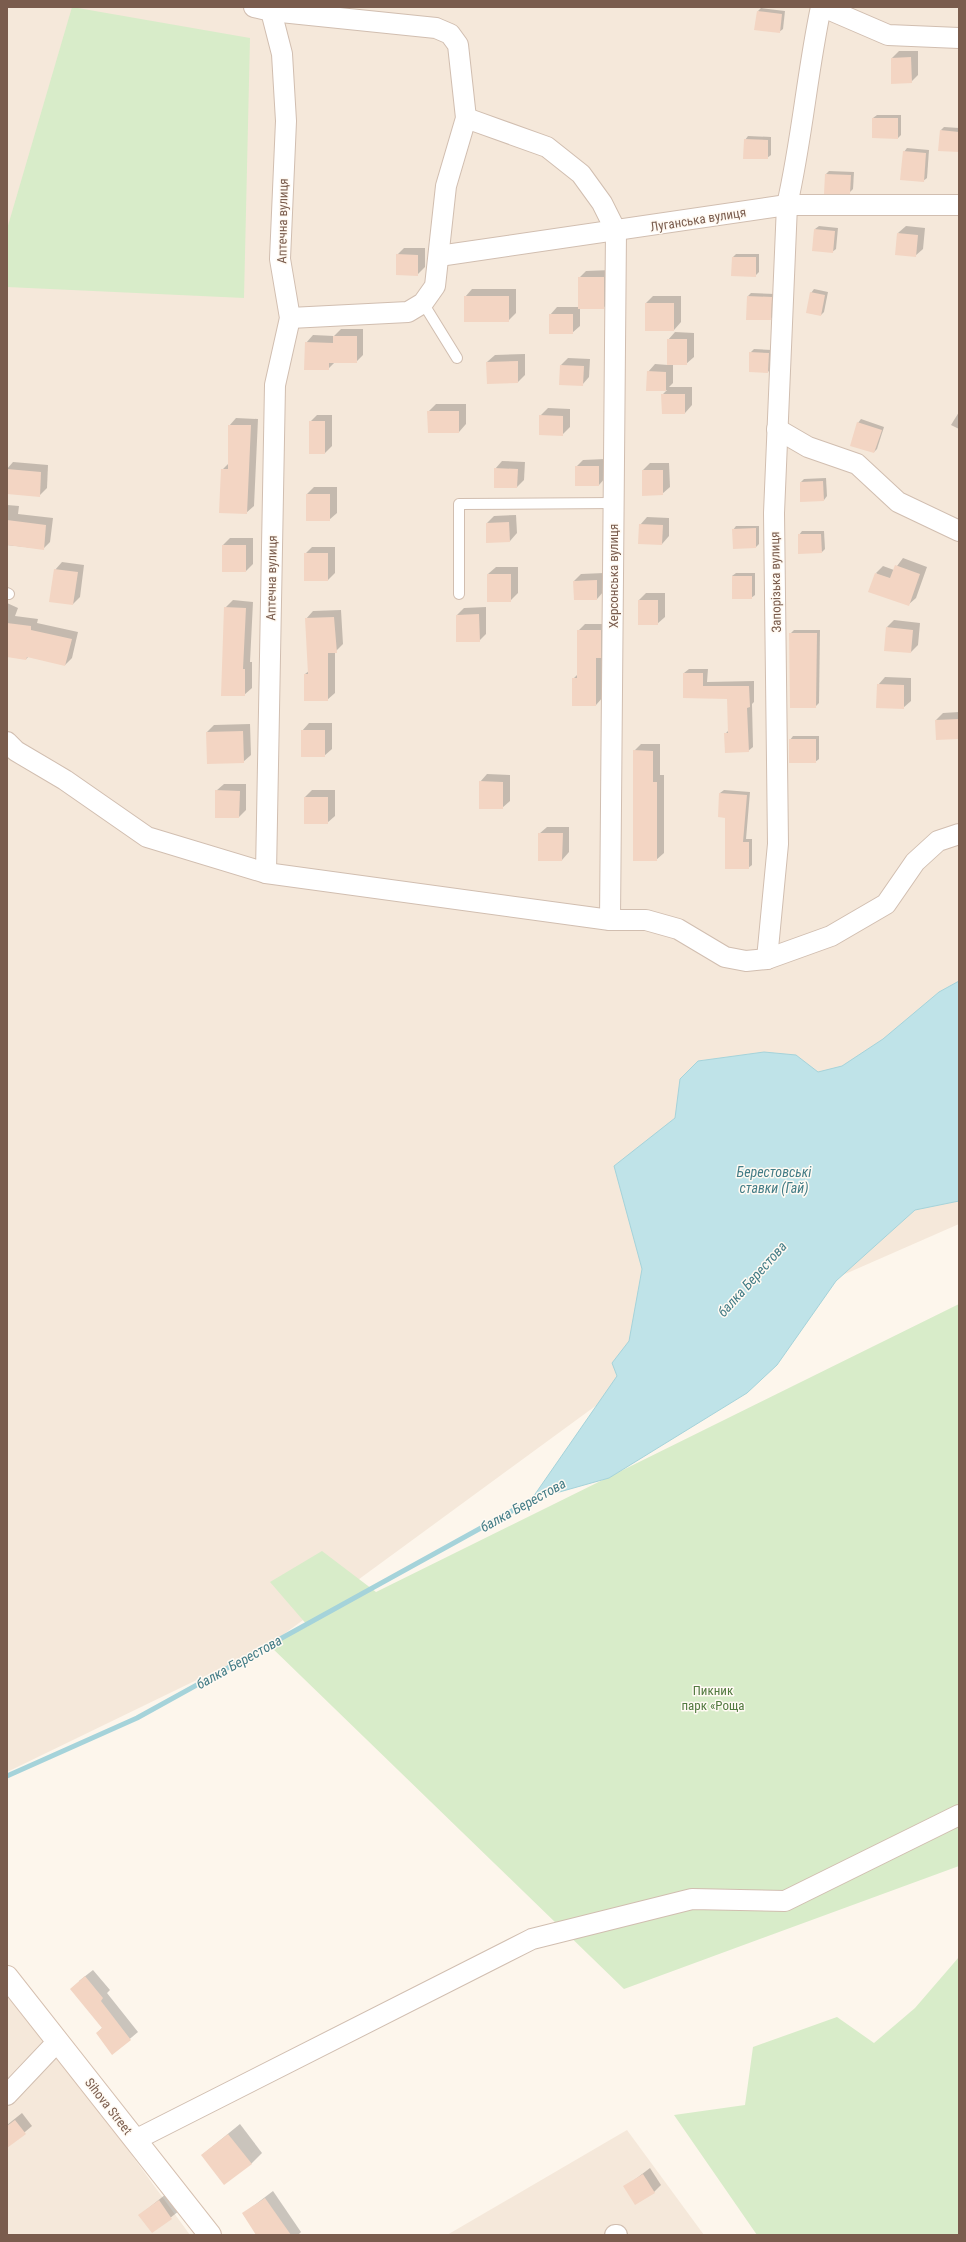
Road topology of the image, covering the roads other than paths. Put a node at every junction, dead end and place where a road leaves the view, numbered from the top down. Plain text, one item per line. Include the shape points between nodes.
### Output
1 (822, 7) edge
2 (263, 9) edge
3 (959, 38) edge
4 (466, 118) junction
5 (787, 205) junction
6 (959, 205) edge
7 (616, 231) junction
8 (439, 256) junction
9 (423, 303) junction
10 (290, 318) junction
11 (458, 358) dead end
12 (777, 429) junction
13 (614, 503) junction
14 (959, 532) edge
15 (459, 594) dead end
16 (7, 742) edge
17 (959, 834) edge
18 (266, 873) junction
19 (610, 920) junction
20 (767, 960) junction
21 (959, 1815) edge
22 (7, 1976) edge
23 (58, 2041) junction
24 (7, 2095) edge
25 (135, 2140) junction
26 (210, 2235) edge

1 - 3 street via 888,34
1 - 5 street, Запорізька вулиця via 811,56 796,167
2 - 4 street via 436,28 450,34 458,45
2 - 10 street, Аптечна вулиця via 282,54 286,121 280,259
4 - 7 street via 547,147 581,174 602,203
4 - 8 street via 446,186
5 - 6 street, Луганська вулиця
5 - 7 street, Луганська вулиця
5 - 12 street, Запорізька вулиця
7 - 8 street, Луганська вулиця
7 - 13 street, Херсонська вулиця
8 - 9 street via 435,286
9 - 10 street via 408,312
9 - 11 lane
10 - 18 street, Аптечна вулиця via 274,385
12 - 14 street via 808,447 857,464 898,502
12 - 20 street, Запорізька вулиця via 774,513 778,844
13 - 15 lane via 459,504
13 - 19 street, Херсонська вулиця
16 - 18 street via 16,751 65,780 147,837
17 - 20 street via 938,841 915,862 886,904 831,936
18 - 19 street
19 - 20 street via 646,920 678,929 725,957 746,961
21 - 25 street via 785,1901 692,1899 532,1938
22 - 23 street, Sihova Street
23 - 24 street
23 - 25 street, Sihova Street
25 - 26 street, Sihova Street

